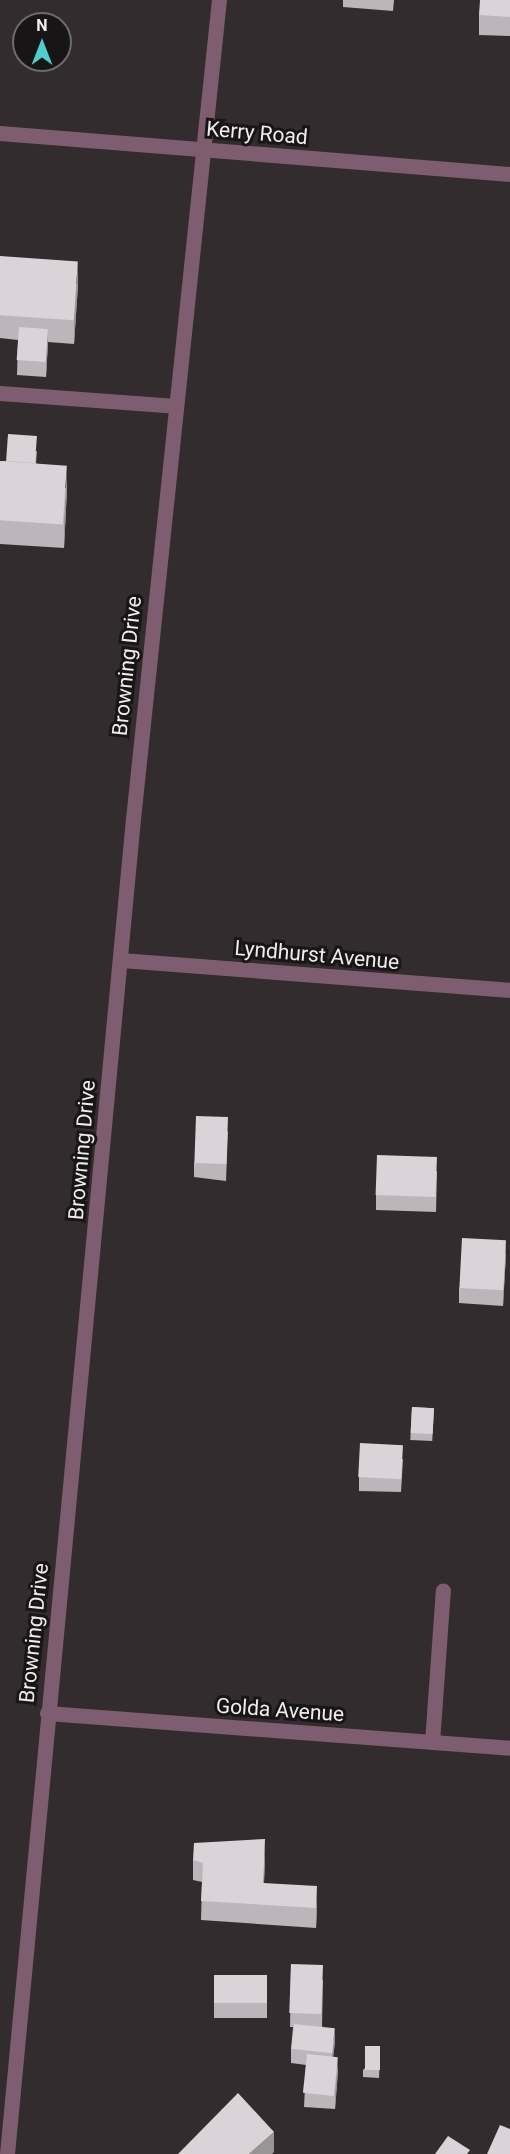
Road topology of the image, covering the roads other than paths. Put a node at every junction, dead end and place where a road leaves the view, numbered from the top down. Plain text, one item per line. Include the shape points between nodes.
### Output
1 (219, 0) edge
2 (0, 133) edge
3 (207, 150) junction
4 (510, 174) edge
5 (0, 393) edge
6 (176, 405) junction
7 (121, 960) junction
8 (510, 990) edge
9 (443, 1590) dead end
10 (47, 1713) junction
11 (432, 1742) junction
12 (510, 1748) edge
13 (7, 2154) edge

1 - 3 street, Browning Drive
2 - 3 street, Kerry Road
3 - 4 street, Kerry Road
3 - 6 street, Browning Drive
5 - 6 street
6 - 7 street, Browning Drive
7 - 8 street, Lyndhurst Avenue
7 - 10 street, Browning Drive
9 - 11 street
10 - 11 street, Golda Avenue
10 - 13 street, Browning Drive
11 - 12 street, Golda Avenue

